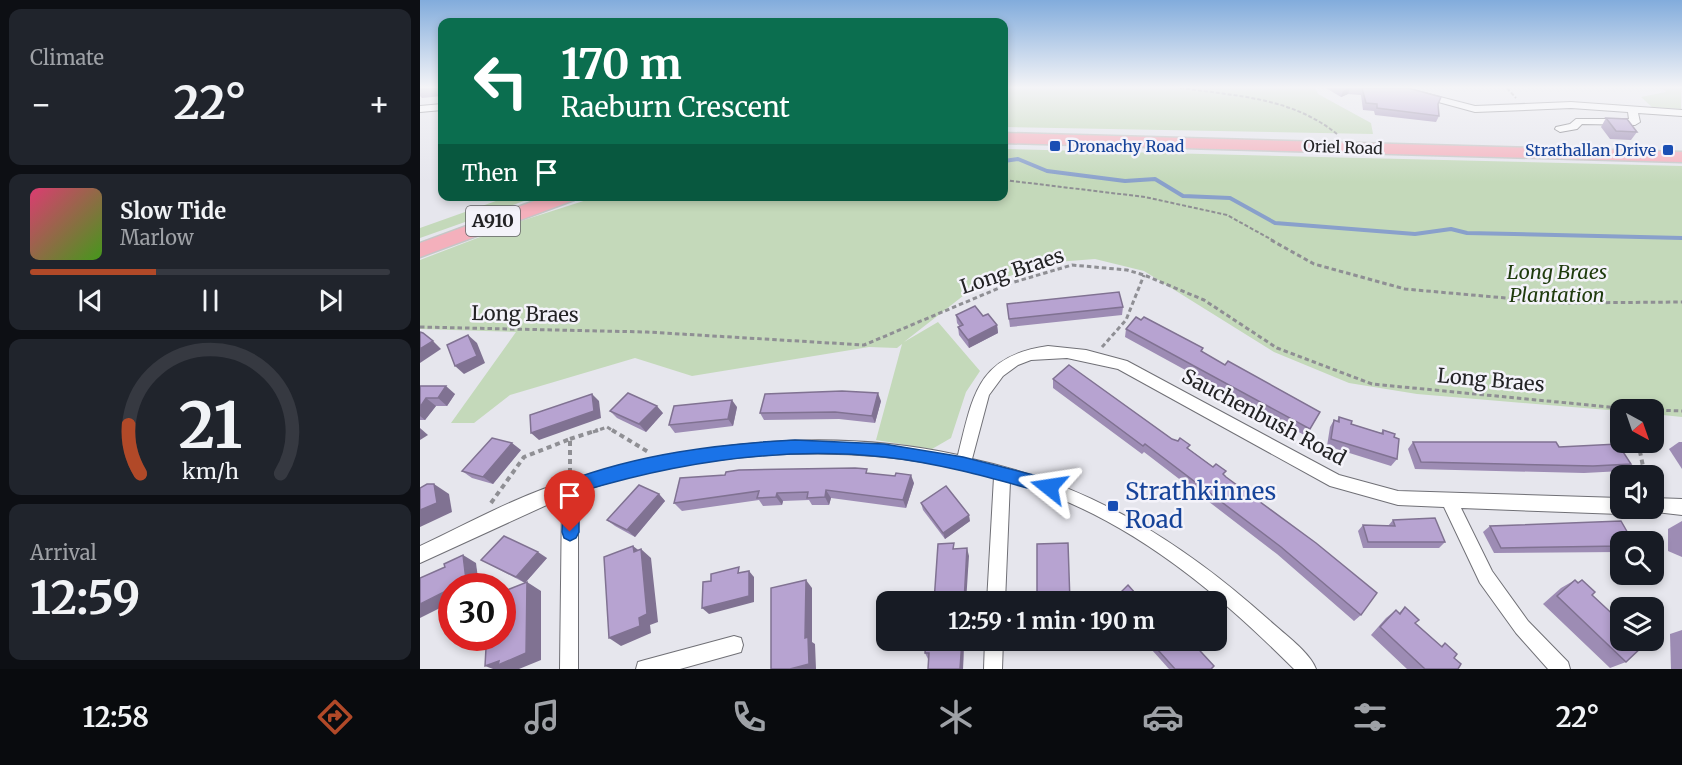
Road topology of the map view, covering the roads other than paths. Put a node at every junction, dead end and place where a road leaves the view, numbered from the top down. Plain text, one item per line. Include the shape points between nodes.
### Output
1 (1634, 119) edge
2 (1560, 129) dead end
3 (1008, 138) edge
4 (1682, 157) edge
5 (553, 201) edge
6 (420, 250) edge
7 (963, 464) junction
8 (1002, 474) junction
9 (570, 487) junction
10 (1449, 501) junction
11 (1610, 506) edge
12 (1664, 506) edge
13 (1682, 507) edge
14 (420, 555) edge
15 (997, 591) edge
16 (734, 645) dead end
17 (994, 651) edge
18 (569, 669) edge
19 (645, 669) edge
20 (993, 669) edge
21 (1307, 669) edge
22 (1561, 669) edge

1 - 2 street via 1580,121
3 - 4 main road, Oriel Road
5 - 6 main road, A910
7 - 8 street
7 - 9 street via 884,450 795,447 728,451 665,462
7 - 10 street, Sauchenbush Road via 985,389 1014,359 1038,352 1085,352 1122,365 1336,481 1398,498
8 - 15 street
8 - 21 street via 1070,495 1137,529 1208,577
9 - 14 street
9 - 18 street
10 - 11 street, Sauchenbush Road
10 - 22 street via 1486,577 1522,627
12 - 13 street
16 - 19 street
17 - 20 street

